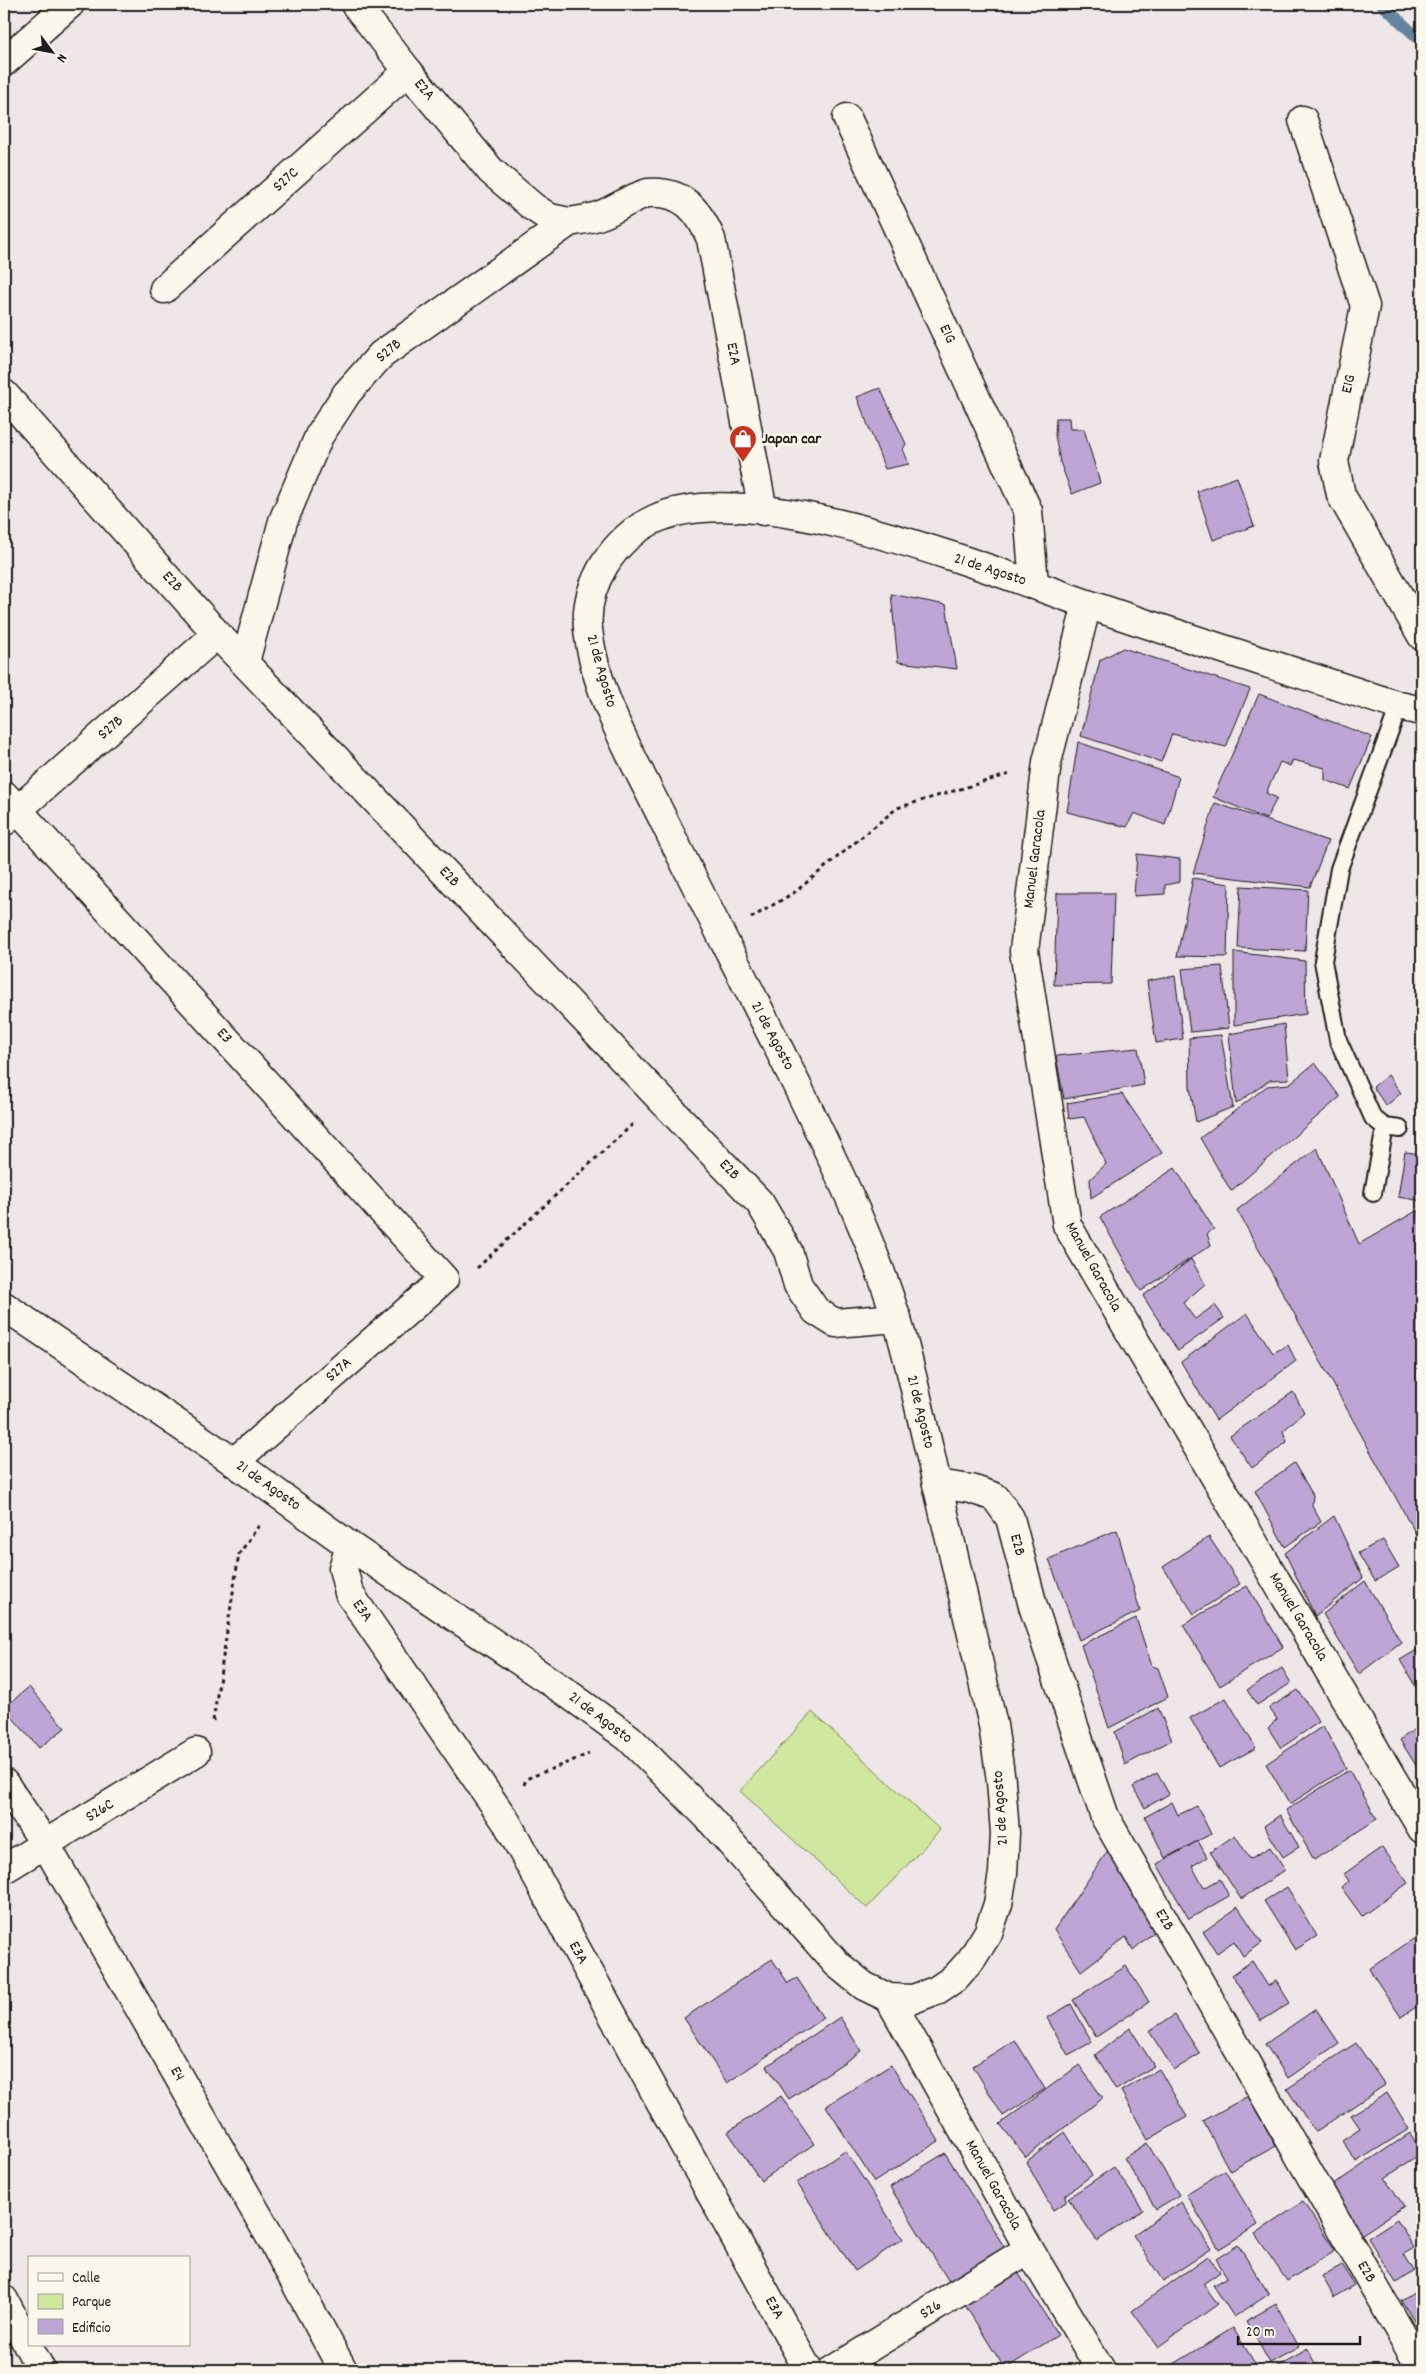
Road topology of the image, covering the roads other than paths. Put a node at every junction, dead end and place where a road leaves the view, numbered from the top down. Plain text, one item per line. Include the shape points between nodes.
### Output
1 (70, 4) edge
2 (355, 4) edge
3 (4, 62) edge
4 (408, 71) junction
5 (847, 118) dead end
6 (1303, 120) dead end
7 (689, 203) joint
8 (569, 222) junction
9 (164, 289) dead end
10 (4, 394) edge
11 (763, 510) junction
12 (1034, 584) junction
13 (1088, 604) junction
14 (217, 634) junction
15 (1422, 636) edge
16 (245, 662) junction
17 (1415, 706) edge
18 (9, 809) edge
19 (1373, 1194) dead end
20 (444, 1279) joint
21 (4, 1306) edge
22 (897, 1318) junction
23 (234, 1462) junction
24 (937, 1484) junction
25 (350, 1546) junction
26 (196, 1752) road end
27 (4, 1783) edge
28 (1422, 1829) edge
29 (46, 1845) junction
30 (4, 1870) edge
31 (889, 1998) junction
32 (1029, 2249) junction
33 (4, 2300) edge
34 (28, 2345) edge
35 (28, 2346) edge
36 (41, 2370) edge
37 (343, 2370) edge
38 (808, 2370) edge
39 (834, 2370) edge
40 (1100, 2370) edge
41 (1422, 2370) edge

1 - 3 street
2 - 4 street, E2A
4 - 8 street, E2A via 492,171 533,207 550,218
4 - 9 street, S27C
5 - 12 street, E1G via 1028,512
6 - 15 street, E1G via 1365,306 1334,461 1341,495
7 - 8 street, S27B via 669,195 647,193 602,215
7 - 11 street, E2A via 711,239
8 - 16 street, S27B via 381,355 347,393 320,436 283,521
10 - 14 street, E2B
11 - 12 street, 21 de Agosto via 831,522 919,546
11 - 22 street, 21 de Agosto via 720,507 683,511 658,517 636,529 600,569 589,605 591,646 616,722 807,1105 858,1215
12 - 13 street, 21 de Agosto
13 - 17 street, 21 de Agosto
13 - 28 street, Manuel Garacola via 1047,762 1024,952 1067,1225
14 - 16 street, E2B
14 - 18 street, S27B
16 - 22 street, E2B via 760,1203 788,1251 798,1285 816,1311 834,1323
17 - 19 lane via 1339,869 1323,961 1338,1040 1372,1118 1393,1128
18 - 20 street, E3
20 - 23 street, S27A
21 - 23 street, 21 de Agosto
22 - 24 street, 21 de Agosto
23 - 25 street, 21 de Agosto
24 - 31 street, 21 de Agosto via 993,1725 1005,1833 1004,1873 988,1933 971,1960 937,1990 913,1999
24 - 41 street, E2B via 995,1496 1010,1518 1033,1606 1105,1817
25 - 31 street, 21 de Agosto via 629,1738 706,1815 837,1964 864,1986
25 - 38 street, E3A via 343,1568 349,1593 507,1823
26 - 29 street, S26C
27 - 29 street, E4
29 - 30 street, S26C
29 - 37 street, E4
31 - 32 street, Manuel Garacola
32 - 39 street, S26
32 - 40 street, Manuel Garacola
33 - 34 street
35 - 36 street

